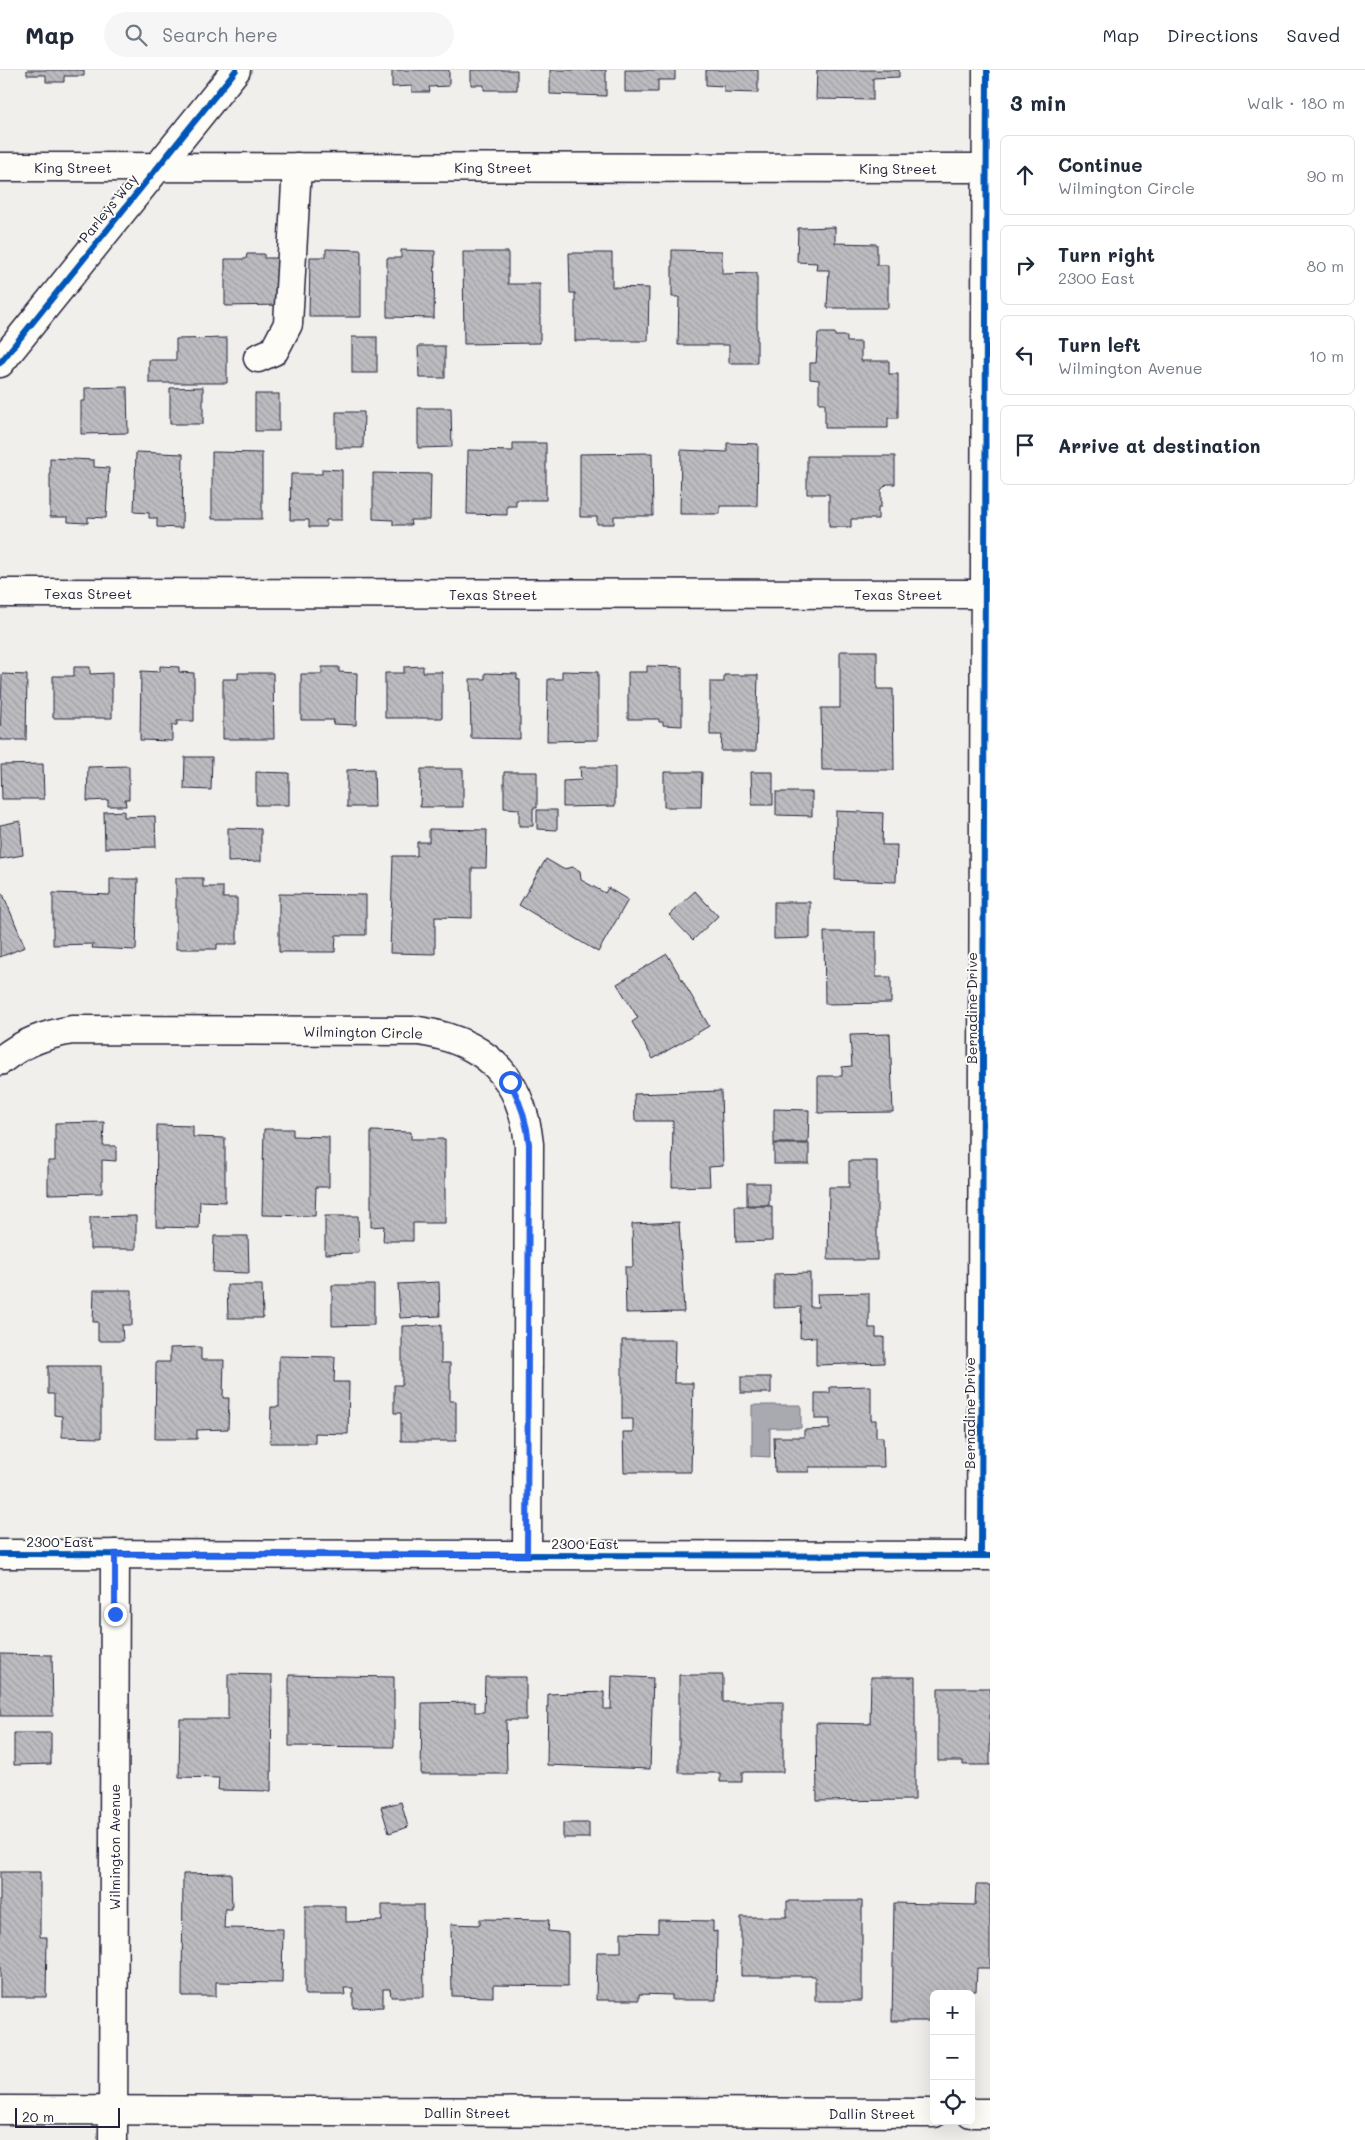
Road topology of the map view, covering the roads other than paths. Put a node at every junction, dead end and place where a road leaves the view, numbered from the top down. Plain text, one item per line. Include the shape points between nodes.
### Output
1 (236, 70) edge
2 (987, 70) edge
3 (0, 167) edge
4 (158, 167) junction
5 (297, 167) junction
6 (987, 168) junction
7 (258, 358) dead end
8 (0, 363) edge
9 (0, 593) edge
10 (985, 594) junction
11 (0, 1060) edge
12 (0, 1554) edge
13 (115, 1554) junction
14 (527, 1555) junction
15 (986, 1556) edge
16 (0, 2110) edge
17 (113, 2111) junction
18 (930, 2113) edge
19 (975, 2113) edge
20 (990, 2113) edge
21 (112, 2140) edge

1 - 4 street, Parleys Way
2 - 6 street, Bernadine Drive
3 - 4 street, King Street
4 - 5 street, King Street
4 - 8 street, Parleys Way
5 - 6 street, King Street
5 - 7 street via 288,324 274,351
6 - 10 street, Bernadine Drive
9 - 10 street, Texas Street
10 - 15 street, Bernadine Drive
11 - 14 street, Wilmington Circle via 32,1040 72,1030 420,1031 460,1041 496,1065 520,1101 527,1122 529,1144
12 - 13 street, 2300 East
13 - 14 street, 2300 East
13 - 17 street, Wilmington Avenue
14 - 15 street, 2300 East
16 - 17 street, Dallin Street
17 - 18 street, Dallin Street
17 - 21 street, Wilmington Avenue
19 - 20 street

